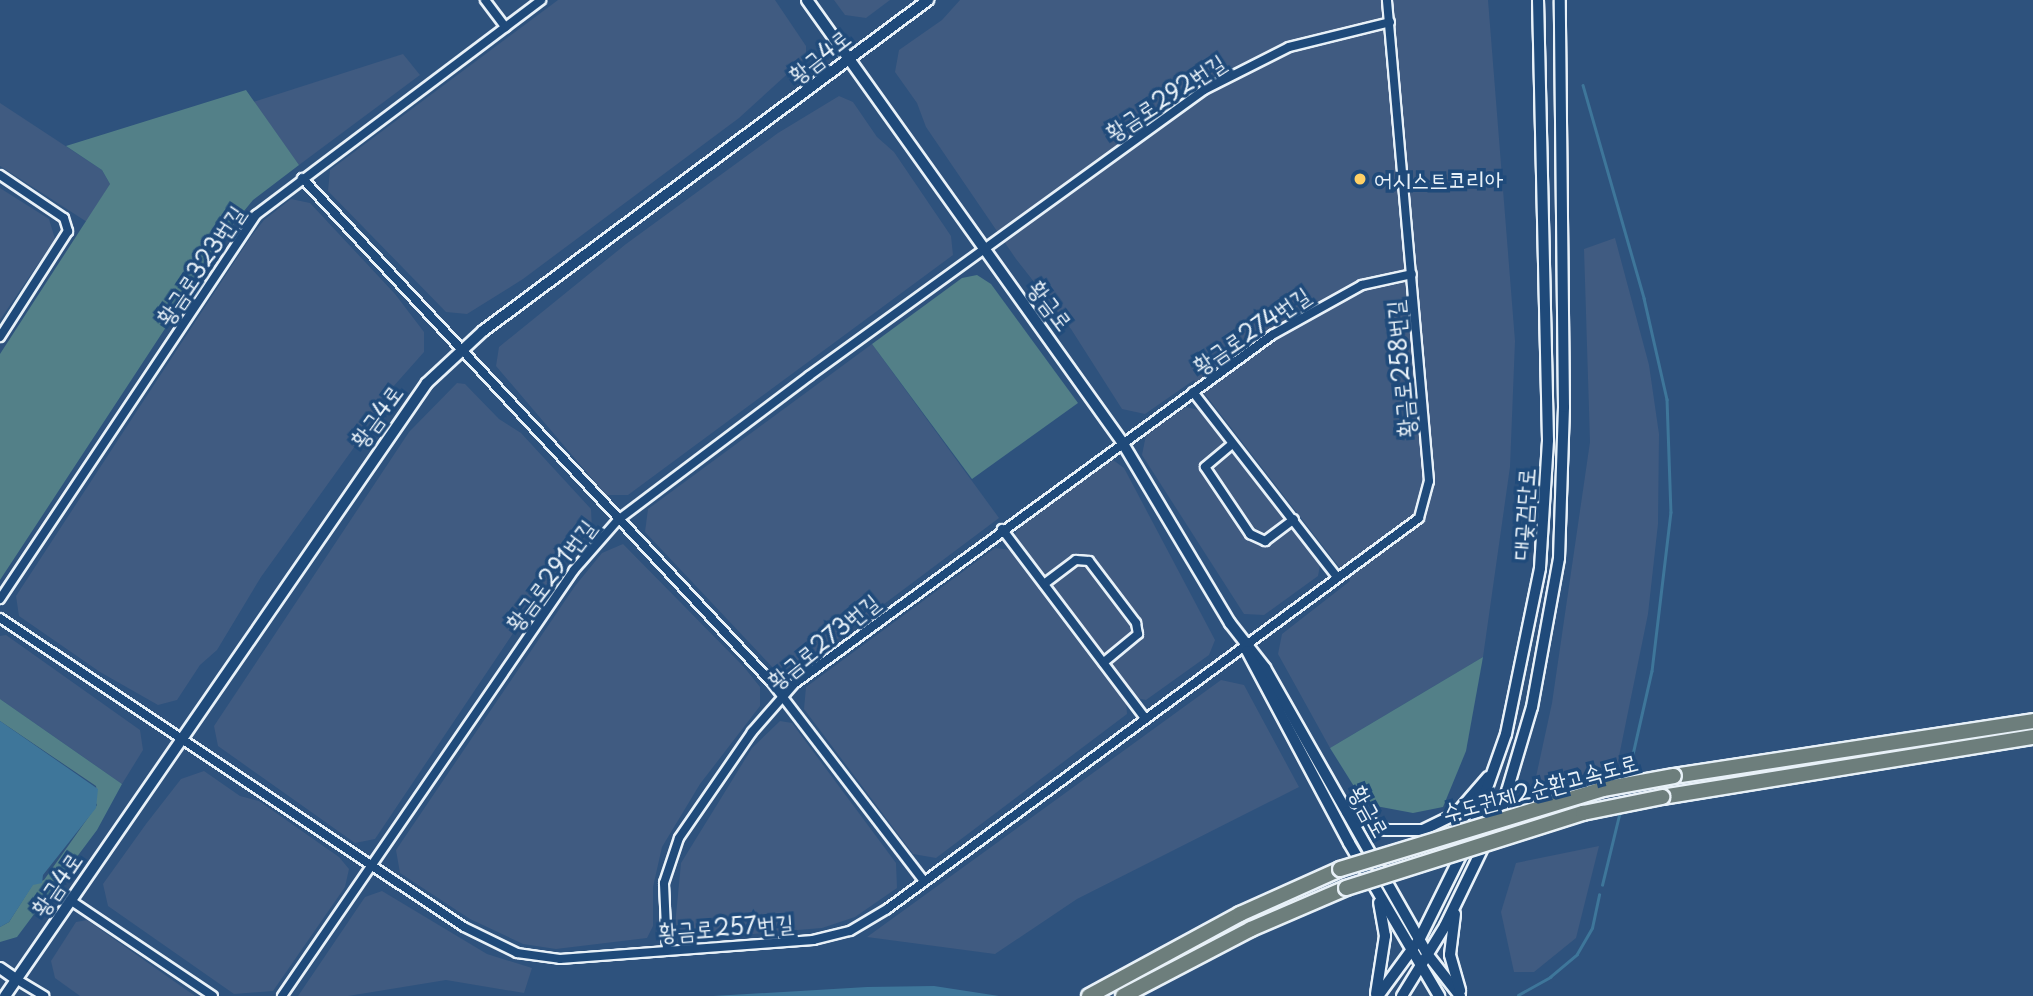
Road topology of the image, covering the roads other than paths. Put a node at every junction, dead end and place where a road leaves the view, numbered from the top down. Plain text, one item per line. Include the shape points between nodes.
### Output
1 (485, 0) edge
2 (541, 0) edge
3 (807, 0) edge
4 (928, 0) edge
5 (1387, 0) edge
6 (1538, 0) edge
7 (1560, 0) edge
8 (1390, 22) junction
9 (505, 27) junction
10 (851, 58) junction
11 (0, 175) edge
12 (302, 178) junction
13 (983, 249) junction
14 (1412, 274) junction
15 (0, 337) edge
16 (461, 348) junction
17 (1193, 392) junction
18 (1122, 442) junction
19 (1231, 444) junction
20 (1294, 519) junction
21 (618, 520) junction
22 (1002, 529) junction
23 (1336, 576) junction
24 (1044, 584) junction
25 (0, 599) edge
26 (0, 618) edge
27 (1245, 645) junction
28 (1103, 663) junction
29 (783, 695) junction
30 (1145, 718) junction
31 (2033, 721) edge
32 (2033, 737) edge
33 (181, 738) junction
34 (1496, 766) junction
35 (1346, 812) junction
36 (372, 866) junction
37 (924, 881) junction
38 (1376, 890) junction
39 (70, 900) junction
40 (1458, 901) junction
41 (1419, 940) junction
42 (667, 950) junction
43 (1410, 953) junction
44 (1428, 956) junction
45 (0, 968) edge
46 (1419, 968) junction
47 (16, 979) junction
48 (1458, 991) edge
49 (1379, 992) edge
50 (1128, 993) edge
51 (1437, 993) edge
52 (1402, 995) edge
53 (5, 996) edge
54 (44, 996) edge
55 (213, 996) edge
56 (282, 996) edge
57 (1089, 996) edge

1 - 9 street
2 - 9 street, 황금로323번길
3 - 10 street, 황금로
4 - 10 street, 황금4로
5 - 8 street, 황금로258번길
6 - 34 street, 대곶검단로 via 1548,387 1546,515 1532,619
7 - 40 street, 대곶검단로 via 1564,407 1559,558 1519,759 1502,808
8 - 13 street, 황금로292번길 via 1309,40 1227,77
8 - 14 street, 황금로258번길
9 - 12 street, 황금로323번길
10 - 13 street, 황금로
10 - 16 street, 황금4로
11 - 15 street via 64,218 68,231
12 - 16 street
12 - 25 street, 황금로323번길 via 264,206 245,229
13 - 18 street, 황금로
13 - 21 street, 황금로291번길
14 - 17 street, 황금로274번길 via 1376,280 1316,308
14 - 23 street, 황금로258번길 via 1428,496 1410,525
16 - 21 street
16 - 33 street, 황금4로 via 393,427
17 - 18 street, 황금로274번길
17 - 19 street
18 - 22 street, 황금로273번길
18 - 27 street, 황금로
19 - 20 street
19 - 20 street via 1205,467 1250,534 1265,541
20 - 23 street
21 - 29 street
21 - 36 street, 황금로291번길 via 567,579
22 - 24 street
22 - 29 street, 황금로273번길
23 - 27 street, 황금로258번길
24 - 28 street
24 - 28 street via 1076,560 1089,561 1136,623 1138,634
26 - 33 street
27 - 30 street, 황금로257번길
27 - 35 street, 황금로 via 1265,668
27 - 38 street, 황금로 via 1255,674
28 - 30 street
29 - 37 street
29 - 42 street, 황금로273번길 via 727,766 673,852 663,895
30 - 37 street, 황금로257번길
31 - 57 highway, 수도권제2순환고속도로, bridge via 1603,789 1340,869 1240,914
32 - 50 highway, 수도권제2순환고속도로, bridge via 1583,813 1346,888 1251,929
33 - 36 street, 황금로257번길
33 - 39 street, 황금4로
34 - 35 street via 1456,814 1423,830 1386,830
34 - 41 street, 대곶검단로 via 1468,839
35 - 41 street, 황금로
36 - 42 street, 황금로257번길 via 464,927 517,953 560,959
36 - 56 street, 황금로291번길
37 - 42 street, 황금로257번길 via 870,920 840,935
38 - 43 street, 황금로
38 - 49 street via 1385,936
39 - 47 street, 황금4로
39 - 55 street
40 - 44 street, 대곶검단로
40 - 48 street via 1450,947
41 - 43 street, 대곶검단로
41 - 44 street, 황금로
43 - 46 street, 황금로
43 - 49 street, 대곶검단로
44 - 46 street, 대곶검단로
44 - 48 street, 황금로
45 - 47 street
46 - 51 street, 황금로
46 - 52 street, 대곶검단로
47 - 53 street, 황금4로
47 - 54 street

